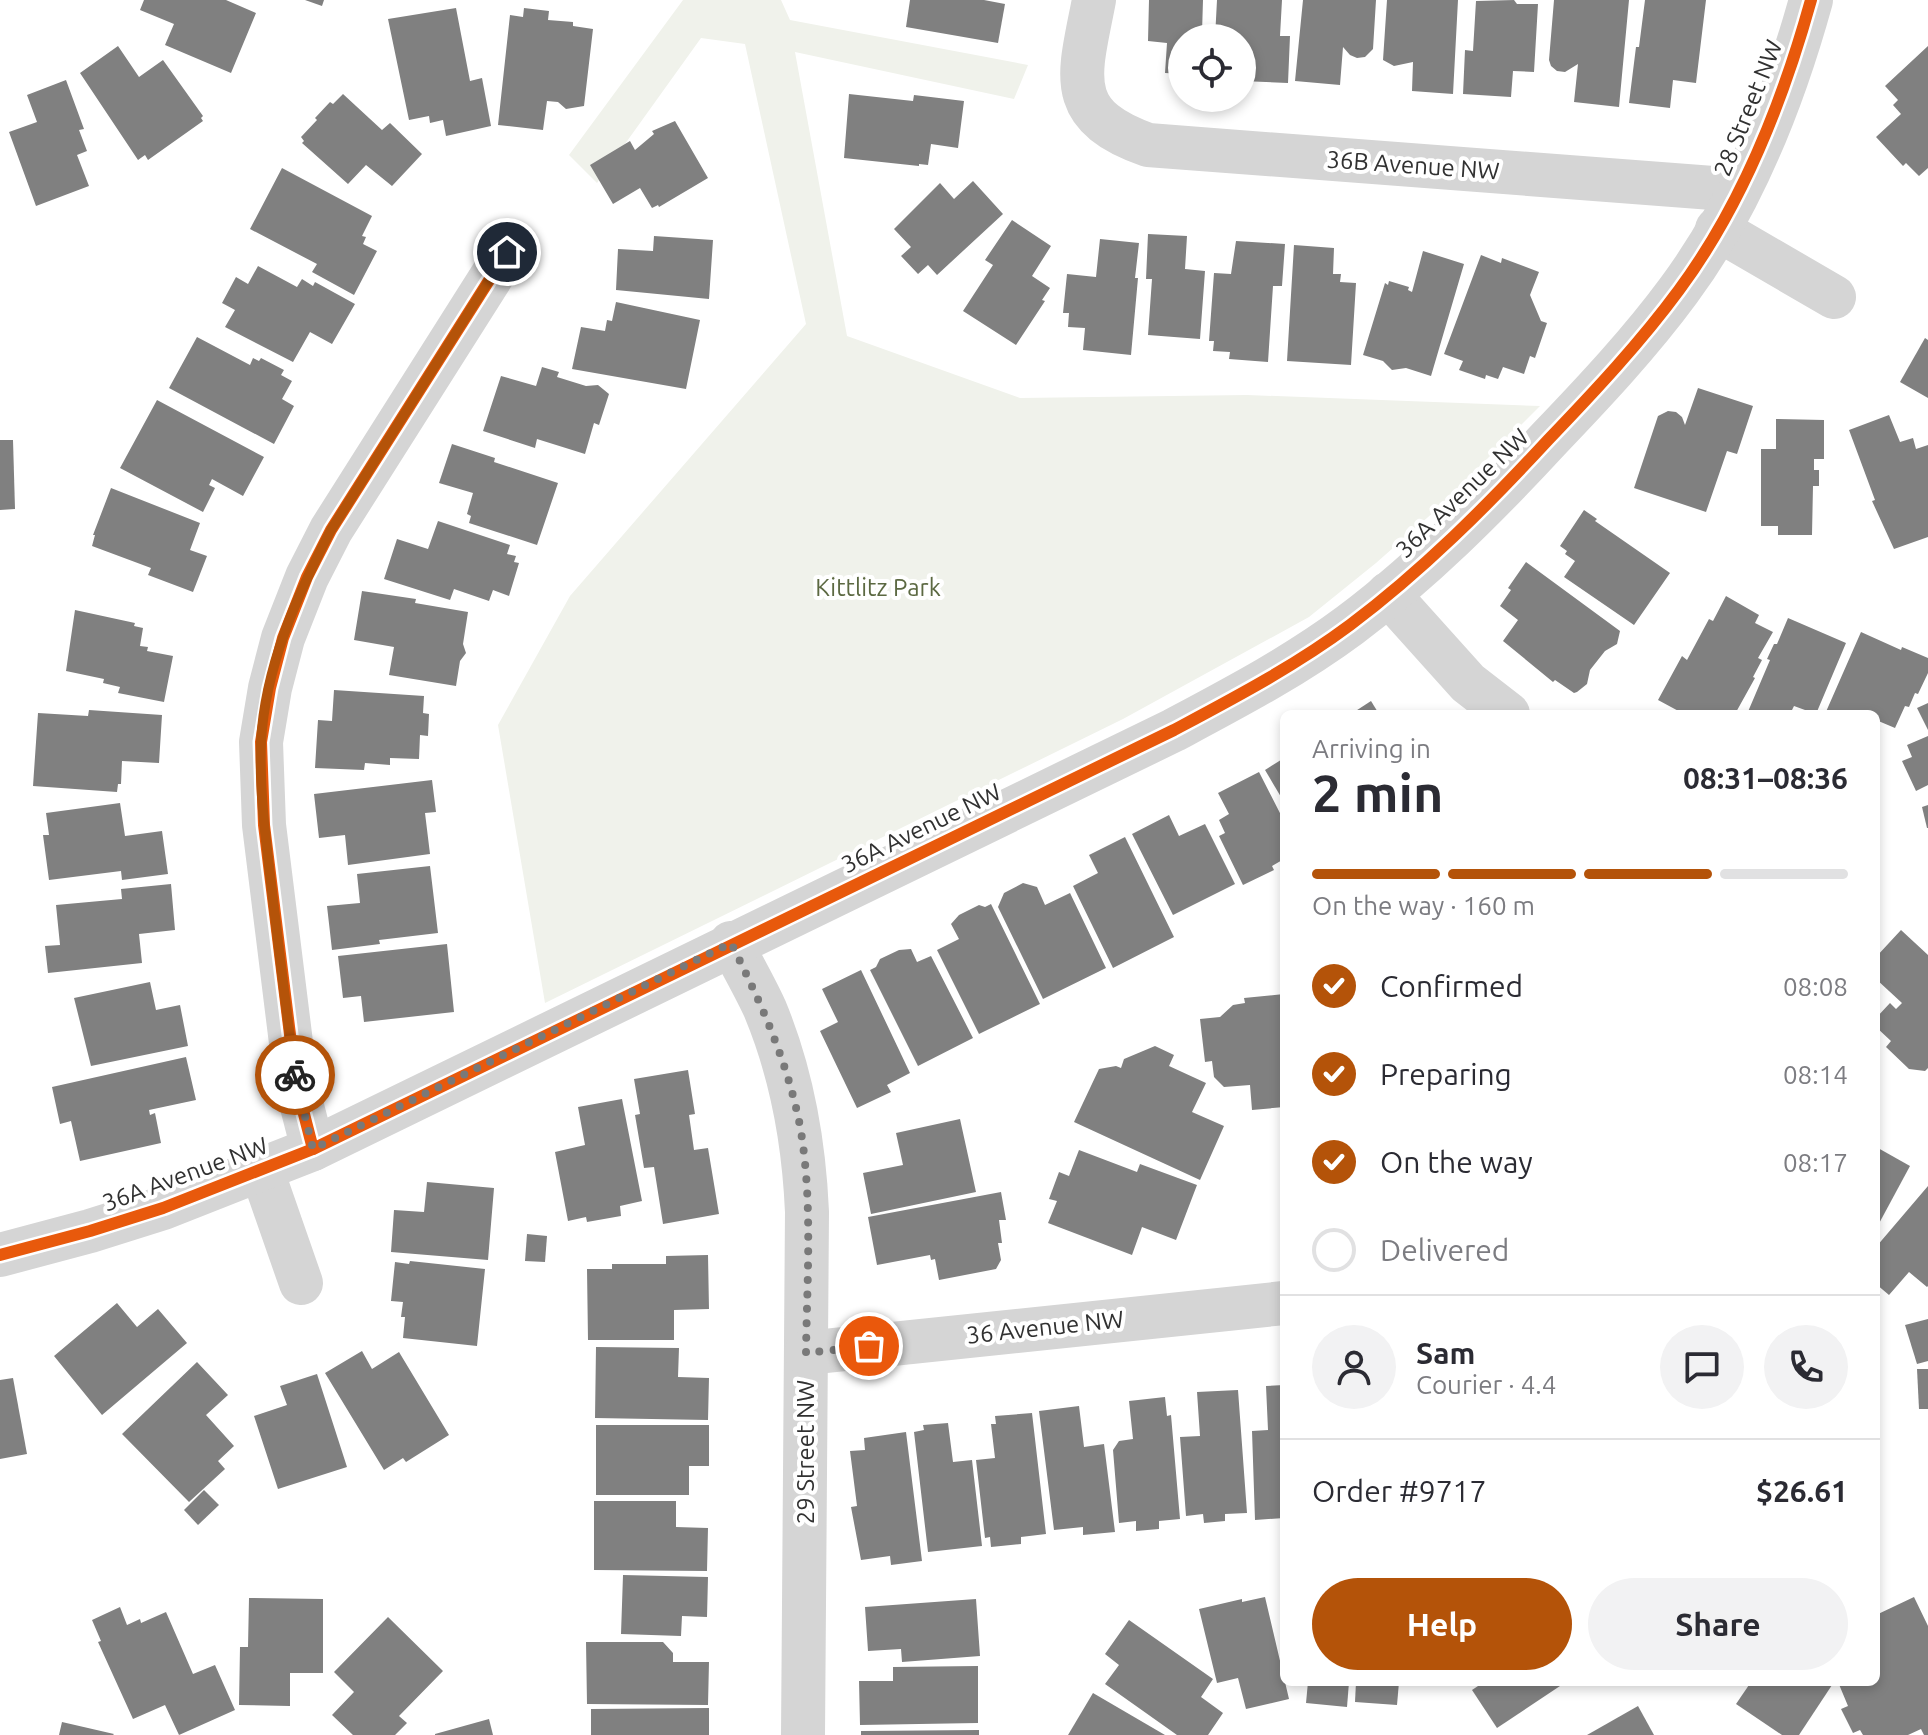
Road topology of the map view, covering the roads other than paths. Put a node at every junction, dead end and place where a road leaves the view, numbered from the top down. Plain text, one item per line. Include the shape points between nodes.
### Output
1 (1094, 0) edge
2 (1811, 0) edge
3 (1739, 190) junction
4 (1717, 229) junction
5 (507, 252) dead end
6 (1834, 297) dead end
7 (1388, 594) junction
8 (1503, 710) edge
9 (731, 943) junction
10 (313, 1149) junction
11 (262, 1171) junction
12 (0, 1255) edge
13 (301, 1283) dead end
14 (1280, 1303) edge
15 (806, 1353) junction
16 (803, 1735) edge

1 - 3 street, 36B Avenue NW via 1084,52 1085,97 1106,126 1148,145
2 - 3 street, 28 Street NW via 1779,98
3 - 4 street, 28 Street NW
4 - 6 street
4 - 7 street, 36A Avenue NW via 1680,288 1596,389 1475,515
5 - 10 street via 331,530 283,638 270,688 261,742 264,825 296,1083
7 - 8 street via 1468,683
7 - 9 street, 36A Avenue NW via 1237,697
9 - 10 street, 36A Avenue NW
9 - 15 street, 29 Street NW via 768,1018 800,1126 807,1212
10 - 11 street, 36A Avenue NW
11 - 12 street, 36A Avenue NW via 90,1231
11 - 13 street
14 - 15 street, 36 Avenue NW
15 - 16 street, 29 Street NW

